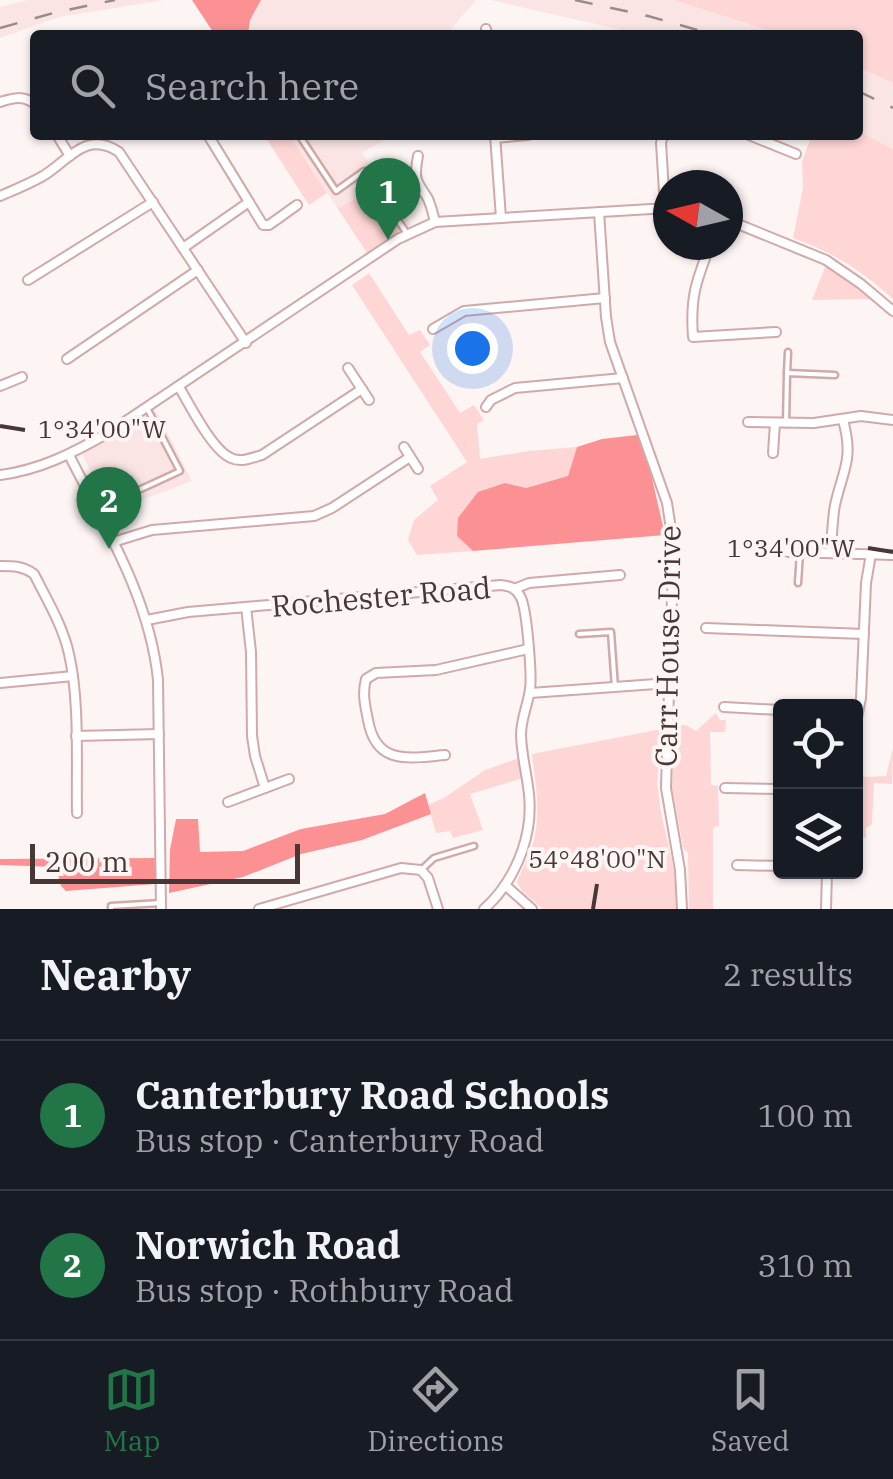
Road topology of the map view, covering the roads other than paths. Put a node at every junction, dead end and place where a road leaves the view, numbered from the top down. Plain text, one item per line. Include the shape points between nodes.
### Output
1 (30, 101) edge
2 (0, 102) edge
3 (60, 140) edge
4 (211, 140) edge
5 (302, 140) edge
6 (495, 140) edge
7 (661, 140) edge
8 (761, 140) edge
9 (796, 154) dead end
10 (70, 156) junction
11 (418, 156) dead end
12 (663, 170) edge
13 (0, 196) edge
14 (152, 202) junction
15 (249, 202) junction
16 (297, 205) dead end
17 (653, 209) edge
18 (599, 212) junction
19 (502, 218) junction
20 (435, 222) junction
21 (743, 226) edge
22 (407, 234) junction
23 (183, 248) junction
24 (704, 260) edge
25 (198, 270) junction
26 (28, 280) dead end
27 (604, 298) junction
28 (893, 310) edge
29 (434, 329) dead end
30 (776, 332) dead end
31 (246, 342) junction
32 (788, 352) dead end
33 (67, 360) dead end
34 (348, 368) dead end
35 (787, 373) junction
36 (835, 375) dead end
37 (22, 377) dead end
38 (623, 378) junction
39 (0, 386) edge
40 (178, 387) junction
41 (362, 389) junction
42 (369, 400) dead end
43 (486, 406) dead end
44 (147, 408) junction
45 (843, 420) junction
46 (893, 420) edge
47 (748, 422) dead end
48 (774, 424) junction
49 (786, 424) junction
50 (404, 447) dead end
51 (773, 453) dead end
52 (69, 455) junction
53 (410, 458) junction
54 (418, 468) dead end
55 (0, 476) edge
56 (141, 489) dead end
57 (113, 542) junction
58 (788, 552) dead end
59 (800, 552) junction
60 (831, 553) junction
61 (872, 554) junction
62 (893, 555) edge
63 (0, 566) edge
64 (620, 575) dead end
65 (798, 583) dead end
66 (514, 590) junction
67 (246, 607) junction
68 (148, 620) junction
69 (706, 628) dead end
70 (579, 634) dead end
71 (864, 634) junction
72 (528, 650) junction
73 (73, 676) junction
74 (0, 682) edge
75 (670, 684) junction
76 (616, 688) junction
77 (530, 693) junction
78 (861, 699) edge
79 (724, 707) dead end
80 (773, 710) edge
81 (158, 734) junction
82 (76, 736) junction
83 (445, 755) dead end
84 (289, 779) dead end
85 (265, 788) junction
86 (725, 788) dead end
87 (773, 789) edge
88 (228, 802) dead end
89 (77, 813) dead end
90 (474, 846) dead end
91 (737, 865) dead end
92 (773, 866) edge
93 (421, 870) junction
94 (828, 879) edge
95 (505, 885) junction
96 (161, 906) edge
97 (111, 909) edge
98 (260, 909) edge
99 (438, 909) edge
100 (484, 909) edge
101 (532, 909) edge
102 (682, 909) edge
103 (826, 909) edge

1 - 2 street
3 - 10 street
4 - 15 street
5 - 22 lane via 336,191 364,172
6 - 19 street
7 - 12 street
8 - 9 street
10 - 13 street
10 - 14 street via 83,146 109,146
11 - 20 street via 416,182
14 - 23 street
14 - 26 street
15 - 16 street via 270,225
15 - 23 street
17 - 18 street
18 - 19 street
18 - 27 street, Carr House Drive
19 - 20 street
20 - 22 street
21 - 28 street via 826,260
22 - 31 street
23 - 25 street
24 - 30 street via 694,288 693,337
25 - 31 street
25 - 33 street
27 - 29 street via 464,310
27 - 38 street, Carr House Drive
31 - 40 street
32 - 35 lane
34 - 41 street
35 - 36 lane
35 - 49 lane
37 - 39 street
38 - 43 street via 515,388
38 - 75 street, Carr House Drive via 671,529
40 - 41 street via 219,450 244,461
40 - 44 street
41 - 42 street
44 - 52 street
44 - 56 lane via 180,471
45 - 46 street
45 - 49 street
45 - 60 street via 848,464 834,507
47 - 48 street
48 - 49 street
48 - 51 street
50 - 53 street
52 - 55 street
52 - 57 street
53 - 54 street
53 - 57 street via 314,516 152,530
57 - 68 street
58 - 59 street
59 - 60 street
59 - 65 lane
60 - 61 street
61 - 62 street
61 - 71 street
63 - 73 street via 34,574 62,630
64 - 66 street, Rochester Road
66 - 67 street, Rochester Road
66 - 72 street, Rochester Road via 524,604
67 - 68 street, Rochester Road
67 - 85 street, Rochester Road via 252,736
68 - 81 street
69 - 71 street
70 - 76 lane via 611,632
71 - 78 street
72 - 77 street, Rochester Road
72 - 83 street via 436,670 376,673 366,680 363,693 378,747 408,758
73 - 74 street
73 - 82 street
75 - 76 street
75 - 102 street, Carr House Drive via 666,788
76 - 77 street
77 - 95 street, Rochester Road via 521,724 529,822
79 - 80 street
81 - 82 street
81 - 96 street
82 - 89 street
84 - 85 street
85 - 88 street
86 - 87 street
90 - 93 lane via 434,858
91 - 92 street
93 - 98 street via 401,868
93 - 99 street
94 - 103 street
95 - 100 street
95 - 101 street
96 - 97 lane

